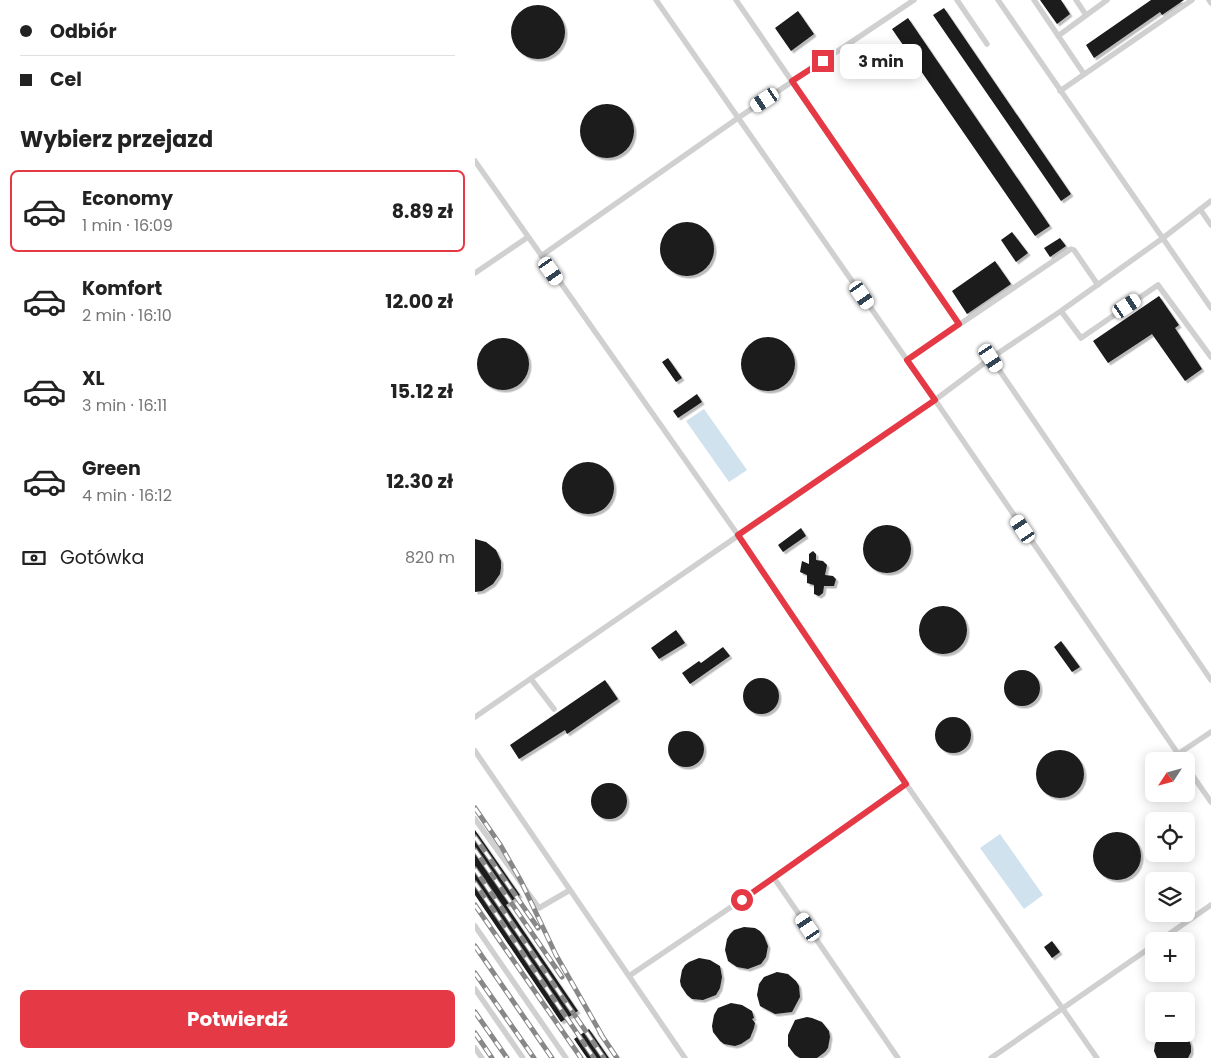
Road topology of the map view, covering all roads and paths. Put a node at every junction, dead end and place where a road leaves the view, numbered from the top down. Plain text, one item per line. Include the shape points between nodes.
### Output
1 (656, 0) edge
2 (736, 0) edge
3 (914, 0) edge
4 (957, 0) edge
5 (998, 0) edge
6 (1034, 0) edge
7 (1076, 0) edge
8 (1107, 0) edge
9 (1192, 0) edge
10 (1086, 15) junction
11 (1058, 36) junction
12 (987, 44) dead end
13 (1084, 74) junction
14 (792, 81) junction
15 (1061, 91) junction
16 (738, 118) junction
17 (475, 161) edge
18 (1211, 201) edge
19 (1200, 209) junction
20 (1211, 226) edge
21 (528, 237) junction
22 (1163, 238) junction
23 (541, 256) junction
24 (475, 273) edge
25 (1098, 285) junction
26 (1211, 308) edge
27 (1061, 311) junction
28 (959, 324) junction
29 (1211, 357) edge
30 (991, 358) junction
31 (907, 360) junction
32 (935, 400) junction
33 (738, 535) junction
34 (531, 679) junction
35 (1211, 680) edge
36 (554, 709) dead end
37 (475, 717) edge
38 (1211, 732) edge
39 (475, 751) edge
40 (1177, 752) edge
41 (1181, 752) edge
42 (1195, 779) edge
43 (906, 784) junction
44 (1211, 802) edge
45 (475, 819) edge
46 (774, 878) junction
47 (570, 890) junction
48 (1211, 906) edge
49 (475, 926) edge
50 (1172, 932) edge
51 (1145, 951) edge
52 (629, 976) junction
53 (475, 988) edge
54 (1063, 1008) junction
55 (475, 1048) edge
56 (482, 1058) edge
57 (523, 1058) edge
58 (566, 1058) edge
59 (685, 1058) edge
60 (898, 1058) edge
61 (991, 1058) edge
62 (1097, 1058) edge

1 - 16 lane
2 - 14 lane
3 - 14 lane
4 - 12 lane
5 - 15 lane
6 - 11 lane
7 - 10 lane
8 - 10 lane
9 - 13 lane
10 - 11 lane
11 - 13 lane
13 - 15 lane
14 - 16 lane
14 - 28 lane
15 - 22 lane
16 - 23 lane
16 - 31 lane
17 - 21 lane
18 - 19 lane
19 - 20 lane
19 - 22 lane
21 - 23 lane
21 - 24 lane
22 - 25 lane
22 - 26 lane
23 - 33 lane
25 - 27 lane
25 - 28 lane via 1071,249
27 - 29 lane via 1081,338 1157,285
27 - 30 lane
28 - 31 lane
30 - 32 lane
30 - 35 lane
31 - 32 lane
32 - 33 lane
32 - 40 lane
33 - 34 lane
33 - 43 lane
34 - 36 lane
34 - 37 lane
38 - 41 lane
39 - 47 lane
42 - 44 lane
43 - 46 lane
43 - 54 lane
45 - 47 lane via 539,908
46 - 52 lane
46 - 60 lane
47 - 52 lane
48 - 50 lane
49 - 58 lane
51 - 54 lane
52 - 59 lane
53 - 57 lane
54 - 61 lane
54 - 62 lane
55 - 56 lane

